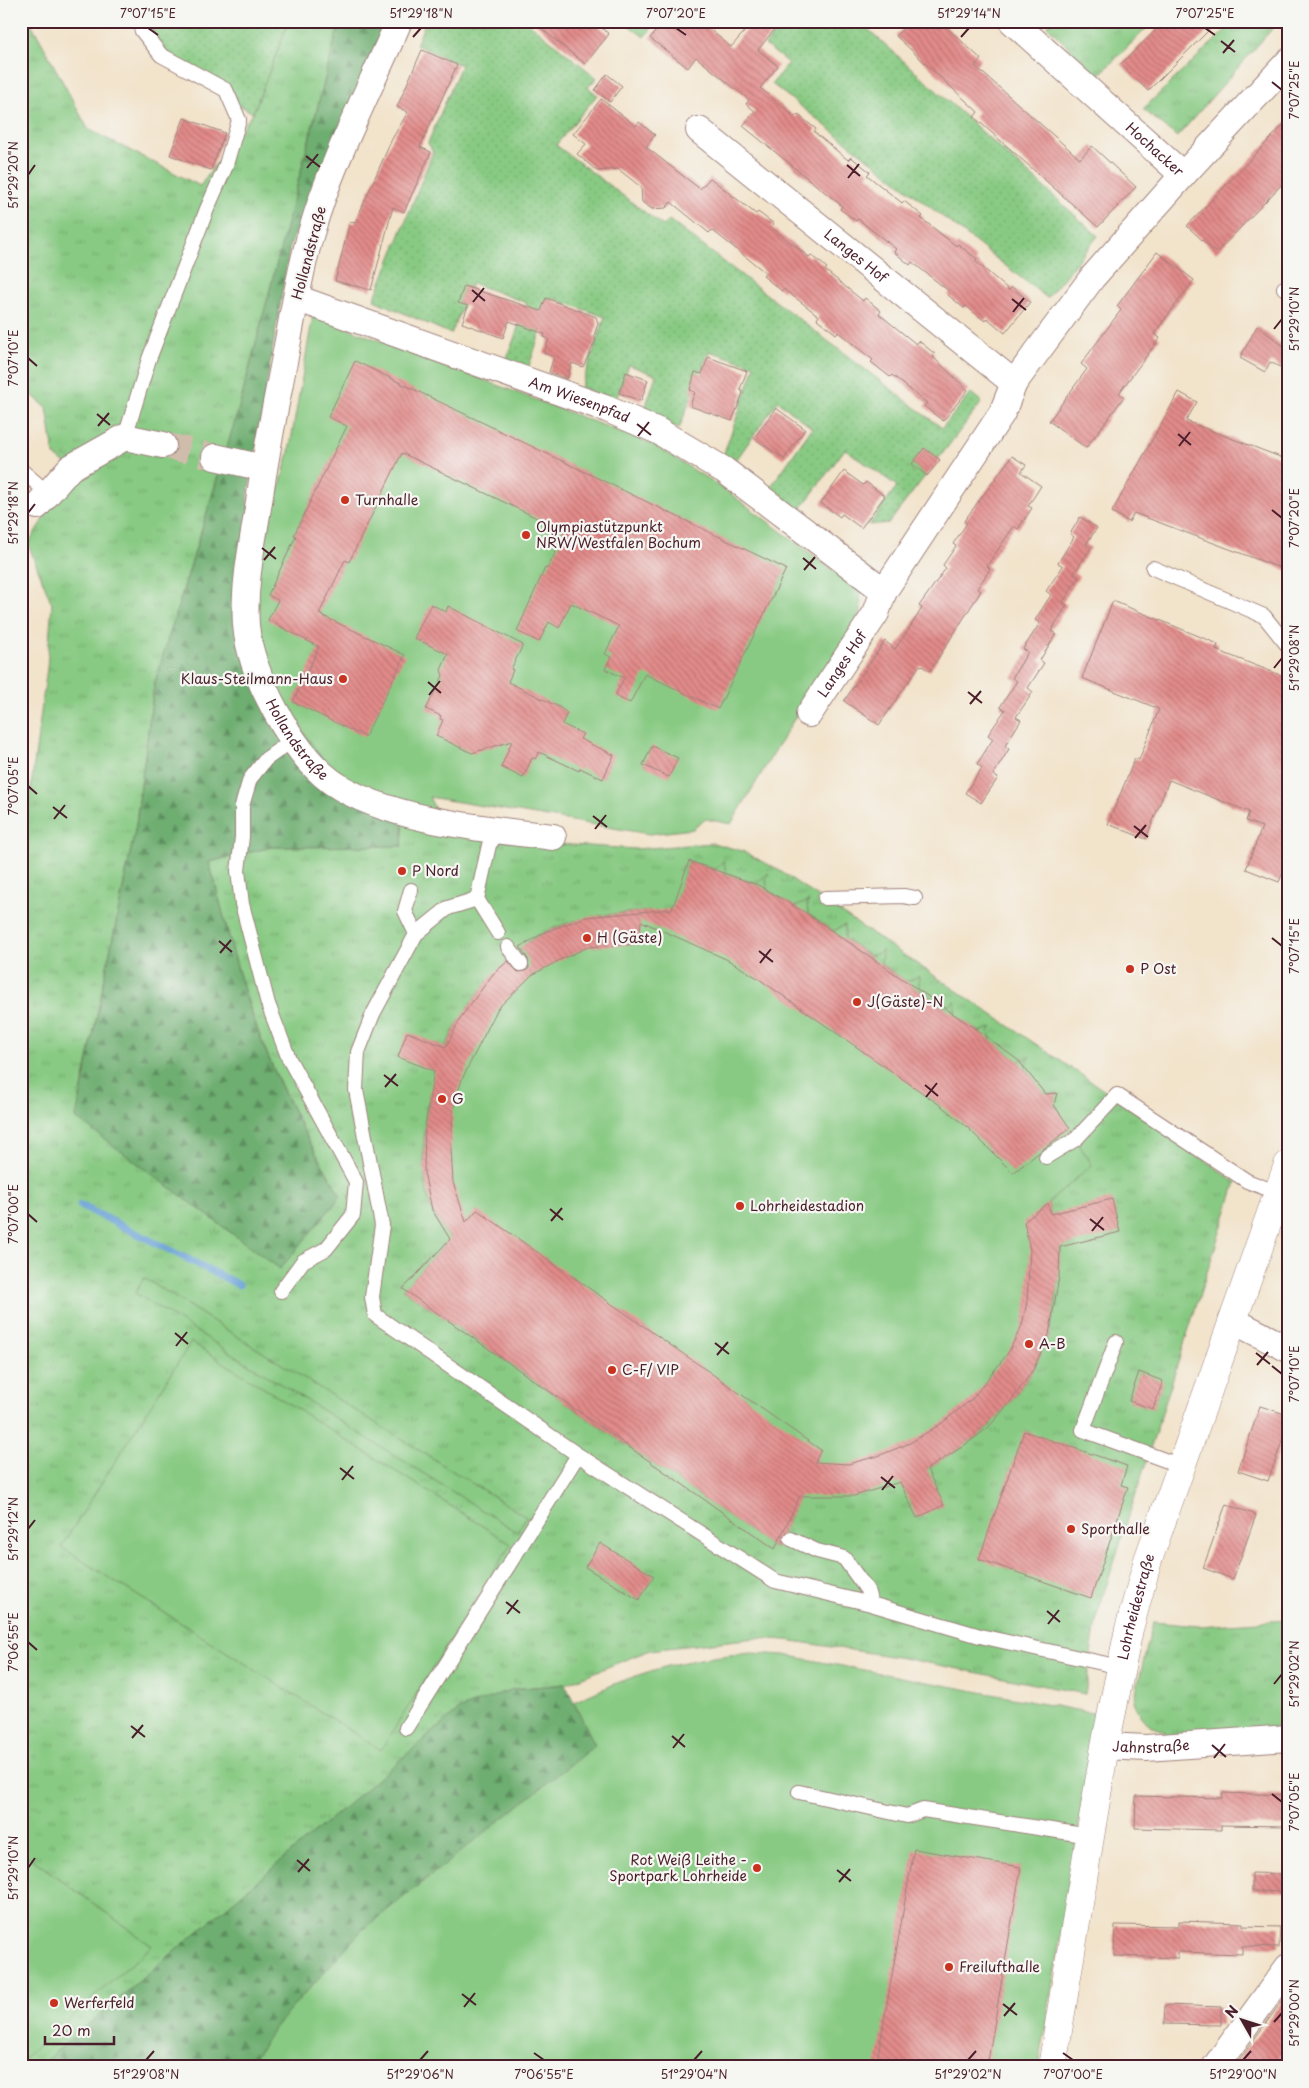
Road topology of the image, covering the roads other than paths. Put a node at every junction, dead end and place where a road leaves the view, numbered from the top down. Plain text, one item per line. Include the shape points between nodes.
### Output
1 (139, 21) edge
2 (399, 21) edge
3 (1012, 21) edge
4 (1288, 62) edge
5 (699, 130) dead end
6 (1183, 175) junction
7 (296, 298) junction
8 (1014, 383) junction
9 (125, 437) junction
10 (163, 445) tunnel mouth
11 (215, 457) tunnel mouth
12 (264, 468) junction
13 (21, 470) edge
14 (43, 499) joint
15 (1154, 568) dead end
16 (884, 591) junction
17 (1288, 646) edge
18 (809, 714) dead end
19 (294, 739) junction
20 (499, 830) junction
21 (554, 838) dead end
22 (411, 890) dead end
23 (825, 898) dead end
24 (914, 898) dead end
25 (477, 899) junction
26 (498, 933) dead end
27 (416, 934) junction
28 (508, 947) dead end
29 (521, 964) dead end
30 (1046, 1157) dead end
31 (1288, 1165) edge
32 (1278, 1193) junction
33 (281, 1291) dead end
34 (1232, 1320) junction
35 (1116, 1342) dead end
36 (1288, 1349) edge
37 (578, 1454) junction
38 (1181, 1466) junction
39 (791, 1538) dead end
40 (872, 1604) junction
41 (1120, 1667) junction
42 (406, 1728) dead end
43 (1288, 1738) edge
44 (1106, 1746) junction
45 (799, 1792) dead end
46 (1090, 1836) junction
47 (1288, 1967) edge
48 (1052, 2067) edge
49 (1215, 2067) edge

1 - 9 lane via 142,31 161,55 226,90 239,120 225,168 148,359
2 - 7 street, Hollandstraße via 331,177 310,234
3 - 6 street, Hochacker
4 - 6 street, Hochacker
5 - 8 street, Langes Hof
6 - 8 street, Langes Hof via 1092,278
7 - 12 street, Hollandstraße
7 - 16 street, Am Wiesenpfad via 607,409 658,431 724,470
8 - 16 street, Langes Hof via 1002,413
9 - 10 street
9 - 14 street via 70,468
11 - 12 street
12 - 19 street, Hollandstraße via 248,579 246,625 262,684
13 - 14 lane
15 - 17 lane via 1264,616
16 - 18 street, Langes Hof via 876,613
19 - 20 street, Hollandstraße via 311,762 333,782 372,802 439,822
19 - 33 lane via 266,758 250,779 242,806 238,872 242,904 268,1004 289,1059 356,1182 353,1215 326,1249 303,1261
20 - 21 street, Hollandstraße
20 - 25 lane via 489,845
22 - 27 lane via 405,911
23 - 24 lane
25 - 26 lane
25 - 27 lane via 448,908
27 - 37 lane via 373,1014 358,1052 356,1090 382,1225 372,1297 375,1315
28 - 29 lane
30 - 32 lane via 1076,1139 1117,1095 1247,1181
31 - 32 street, Lohrheidestraße
32 - 34 street, Lohrheidestraße
34 - 36 street
34 - 38 street, Lohrheidestraße
35 - 38 lane via 1083,1430
37 - 40 lane via 775,1581
37 - 42 lane
38 - 41 street, Lohrheidestraße via 1148,1560
39 - 40 lane via 817,1551 844,1558 867,1590
40 - 41 lane via 980,1636
41 - 44 street, Lohrheidestraße
43 - 44 street, Jahnstraße via 1146,1748
44 - 46 street, Lohrheidestraße
45 - 46 lane via 907,1816 923,1810
46 - 48 street, Lohrheidestraße
47 - 49 street

